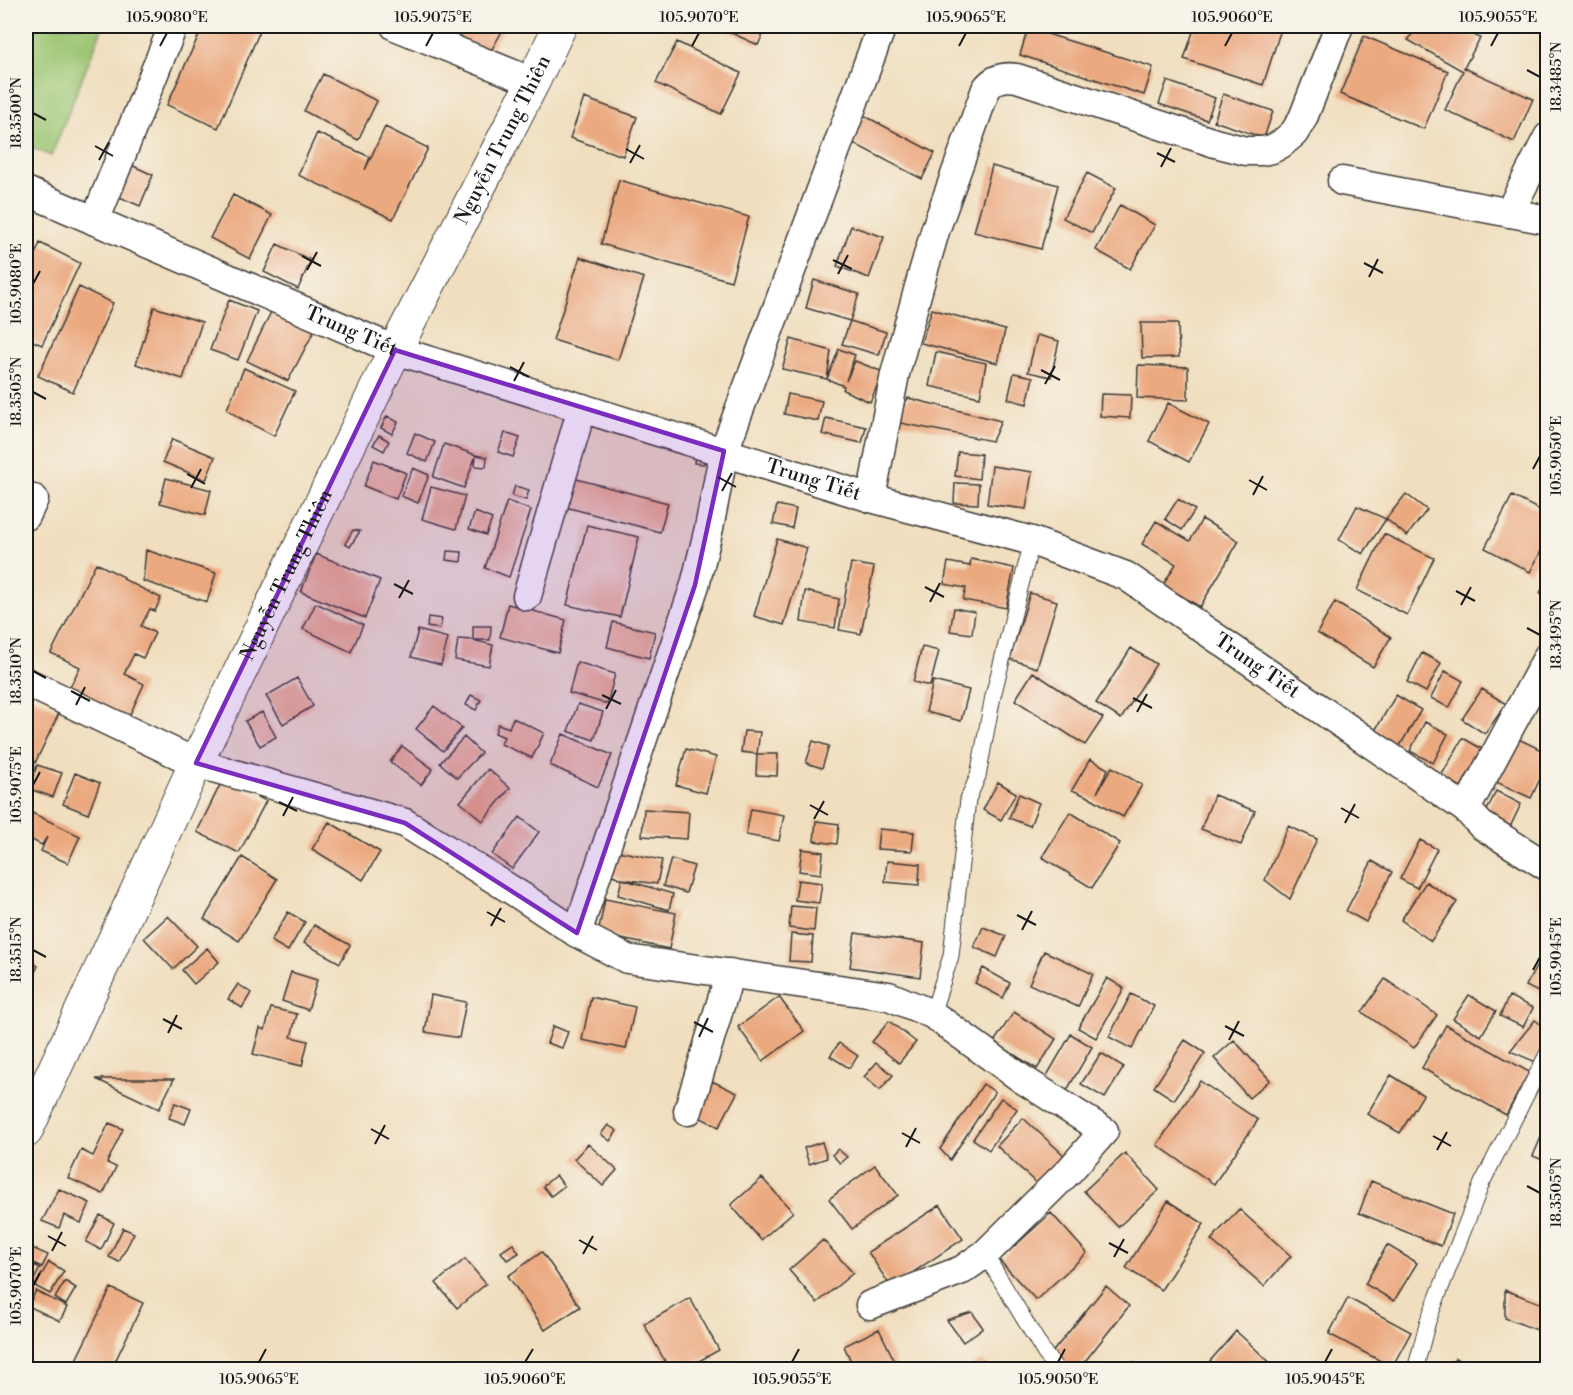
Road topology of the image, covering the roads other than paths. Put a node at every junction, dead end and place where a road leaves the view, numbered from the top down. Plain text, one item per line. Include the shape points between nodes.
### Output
1 (173, 26) edge
2 (395, 26) edge
3 (560, 26) edge
4 (881, 26) edge
5 (1339, 26) edge
6 (533, 81) junction
7 (1548, 137) edge
8 (1342, 181) dead end
9 (26, 191) edge
10 (1509, 213) junction
11 (1548, 220) edge
12 (95, 221) junction
13 (395, 350) junction
14 (582, 408) junction
15 (724, 452) junction
16 (871, 498) junction
17 (1032, 541) junction
18 (527, 596) dead end
19 (1548, 656) edge
20 (26, 682) edge
21 (196, 763) junction
22 (1466, 809) junction
23 (1548, 867) edge
24 (577, 933) junction
25 (730, 973) junction
26 (932, 1014) junction
27 (1548, 1052) edge
28 (688, 1111) dead end
29 (26, 1131) edge
30 (985, 1254) junction
31 (870, 1305) dead end
32 (1057, 1370) edge
33 (1415, 1370) edge

1 - 12 street
2 - 6 street
3 - 6 street, Nguyễn Trung Thiên
4 - 15 street
5 - 16 street via 1294,133 1281,144 1262,151 1246,152 1215,143 1017,78 1002,77 990,84 922,276 895,374
6 - 13 street, Nguyễn Trung Thiên
7 - 10 street
8 - 10 street
9 - 12 street, Trung Tiết
10 - 11 street
12 - 13 street, Trung Tiết
13 - 14 street, Trung Tiết
13 - 21 street, Nguyễn Trung Thiên
14 - 15 street, Trung Tiết
14 - 18 street
15 - 16 street, Trung Tiết
15 - 24 street via 694,585
16 - 17 street, Trung Tiết
17 - 22 street, Trung Tiết via 1125,576
17 - 26 lane via 993,696 978,776 968,799 951,956
19 - 22 street
20 - 21 street
21 - 24 street via 405,823
21 - 29 street, Nguyễn Trung Thiên
22 - 23 street, Trung Tiết via 1481,825
24 - 25 street via 627,958
25 - 26 street via 889,996
25 - 28 street
26 - 30 street via 1022,1079 1104,1131
27 - 33 lane via 1482,1183 1428,1321
30 - 31 street via 962,1270
30 - 32 lane

